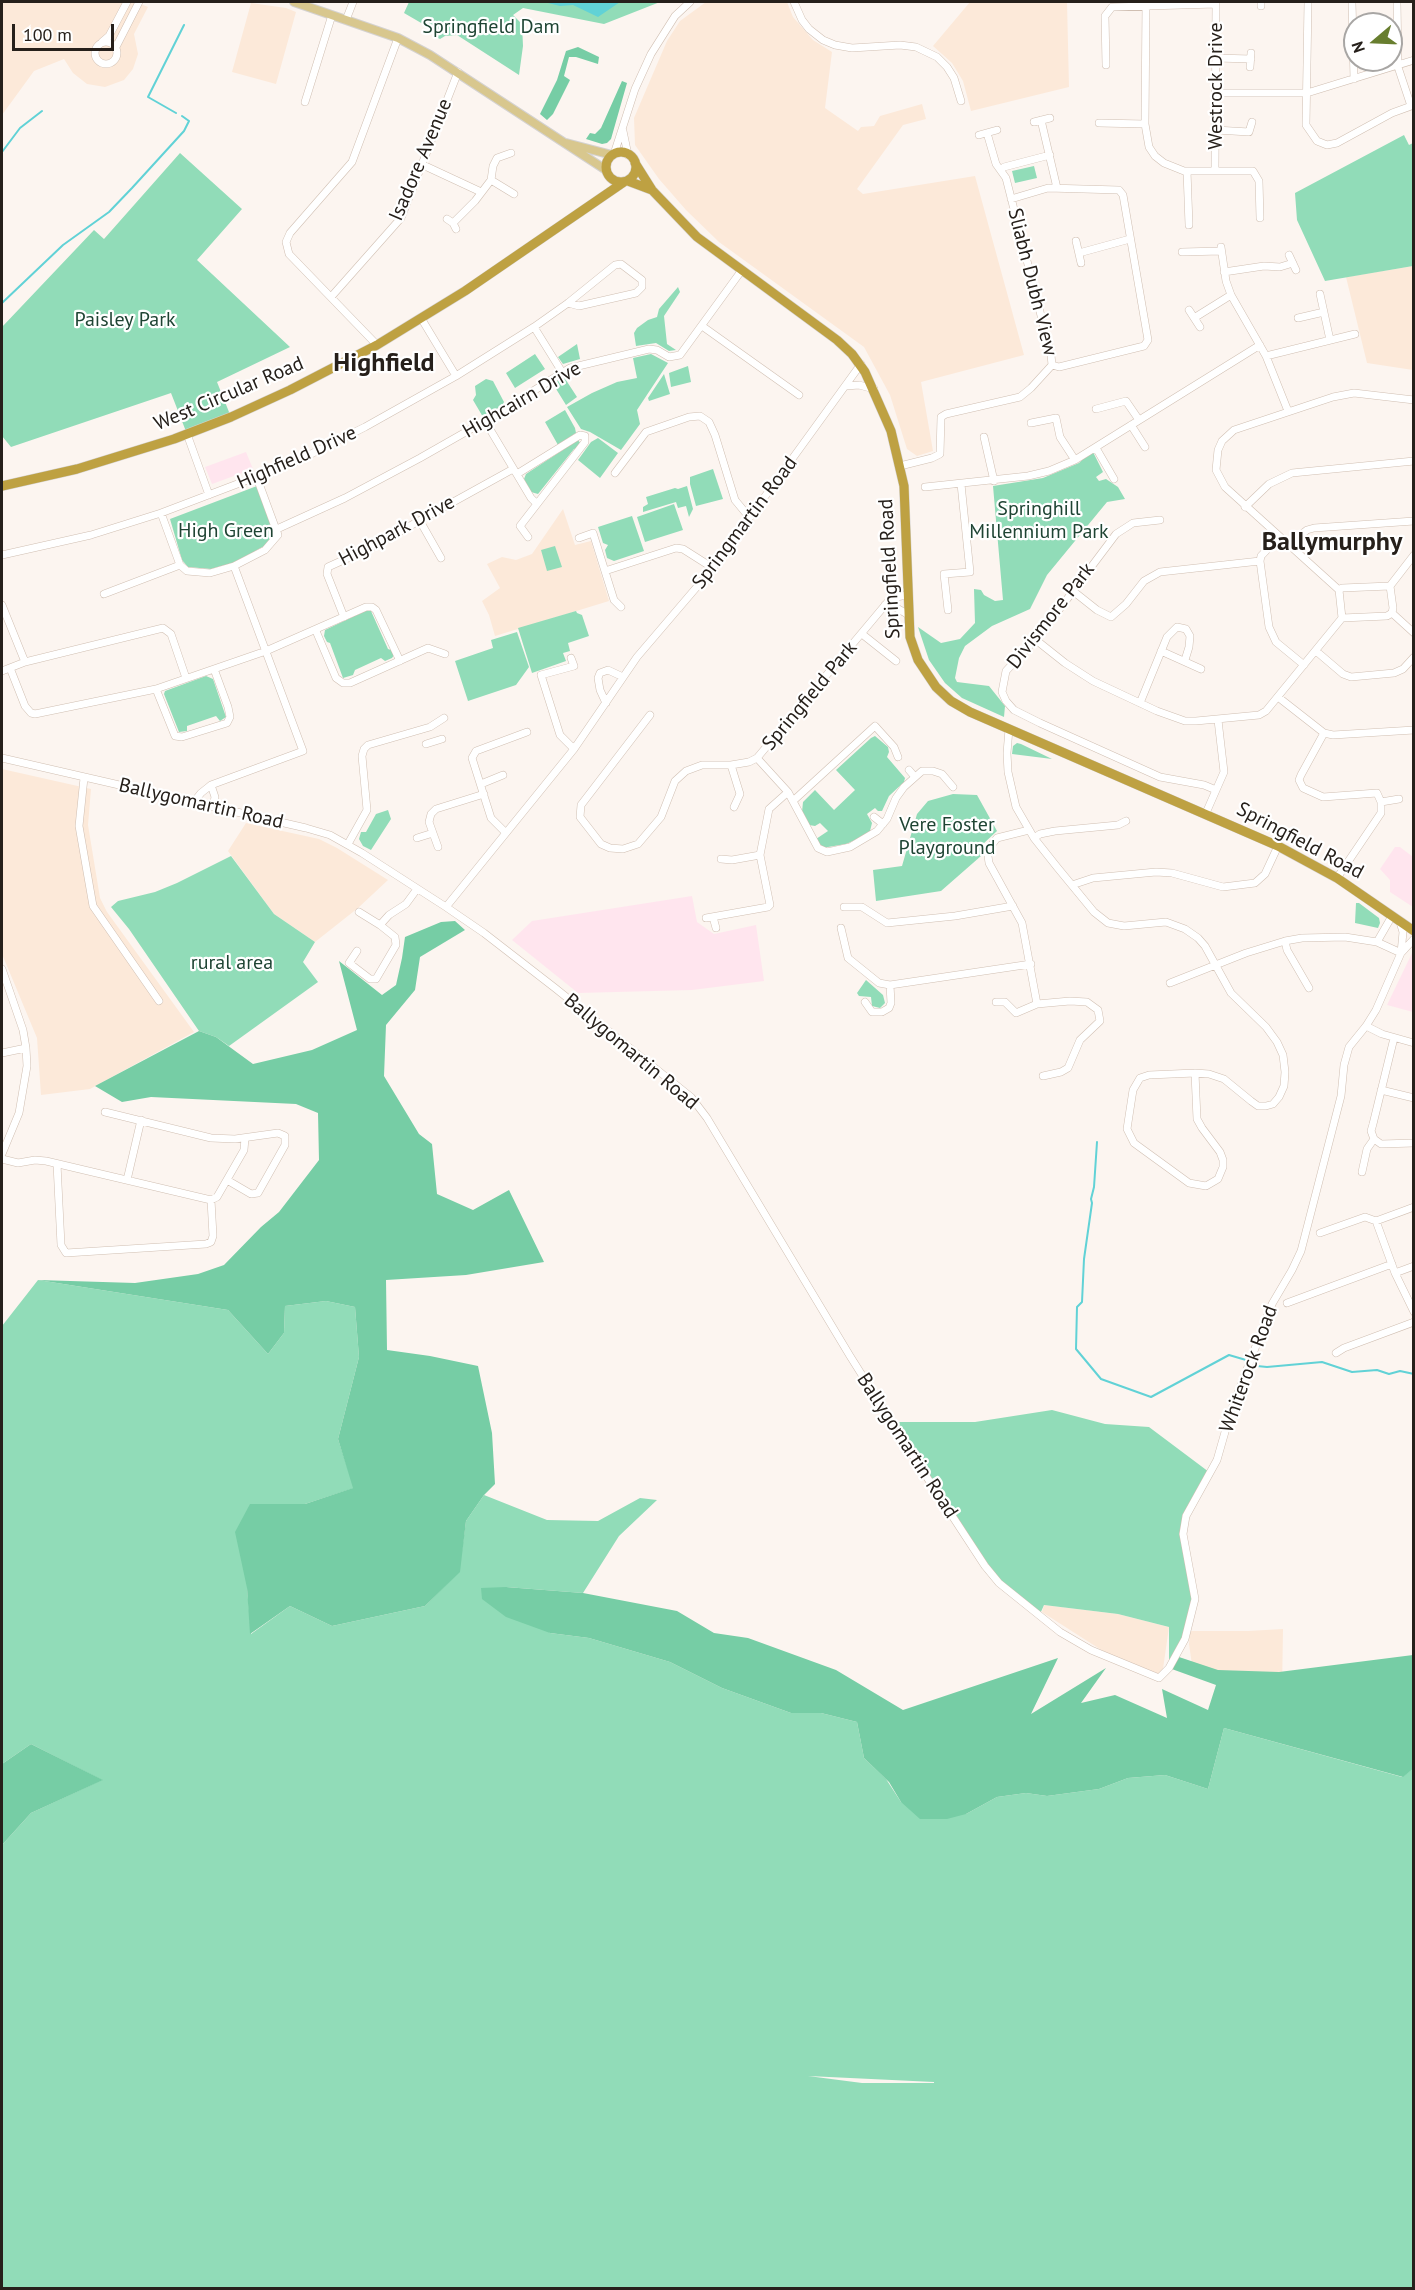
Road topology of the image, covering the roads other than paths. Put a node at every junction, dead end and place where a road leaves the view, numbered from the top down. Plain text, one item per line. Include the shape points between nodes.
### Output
1 (127, 2) edge
2 (139, 2) edge
3 (294, 2) edge
4 (353, 2) edge
5 (690, 2) edge
6 (794, 2) edge
7 (1308, 2) edge
8 (1352, 2) edge
9 (1146, 3) edge
10 (1184, 3) edge
11 (1216, 3) edge
12 (332, 15) junction
13 (346, 20) junction
14 (398, 38) junction
15 (102, 42) junction
16 (116, 47) junction
17 (1216, 58) junction
18 (1251, 60) dead end
19 (1106, 65) dead end
20 (458, 72) junction
21 (1376, 72) edge
22 (1400, 72) edge
23 (1353, 79) junction
24 (1216, 93) junction
25 (1307, 93) junction
26 (961, 101) dead end
27 (305, 102) dead end
28 (1412, 106) edge
29 (1050, 118) dead end
30 (1252, 122) dead end
31 (1099, 123) dead end
32 (1145, 124) junction
33 (997, 130) dead end
34 (1216, 130) junction
35 (623, 131) junction
36 (565, 143) junction
37 (511, 153) dead end
38 (613, 154) junction
39 (628, 155) junction
40 (1050, 155) junction
41 (635, 163) junction
42 (423, 165) junction
43 (1001, 170) junction
44 (1215, 170) junction
45 (1188, 171) junction
46 (607, 173) junction
47 (491, 180) junction
48 (626, 181) junction
49 (1057, 188) junction
50 (652, 190) junction
51 (481, 192) junction
52 (514, 194) dead end
53 (603, 195) junction
54 (1011, 199) junction
55 (1260, 218) dead end
56 (1197, 219) dead end
57 (452, 223) dead end
58 (1130, 239) junction
59 (1076, 241) dead end
60 (1182, 252) dead end
61 (1079, 253) junction
62 (1289, 255) dead end
63 (1082, 263) dead end
64 (1293, 263) junction
65 (742, 270) junction
66 (1296, 270) dead end
67 (1224, 272) junction
68 (1320, 294) dead end
69 (1231, 295) junction
70 (331, 297) junction
71 (568, 303) junction
72 (1189, 310) dead end
73 (1324, 312) junction
74 (422, 318) junction
75 (1194, 318) junction
76 (1298, 318) dead end
77 (702, 326) junction
78 (534, 327) junction
79 (1200, 327) dead end
80 (1355, 334) dead end
81 (1330, 340) junction
82 (377, 345) junction
83 (1260, 345) junction
84 (1266, 356) junction
85 (861, 364) junction
86 (1052, 365) junction
87 (562, 372) junction
88 (456, 376) junction
89 (846, 386) junction
90 (874, 389) junction
91 (799, 395) dead end
92 (1413, 400) edge
93 (1096, 409) dead end
94 (1288, 411) junction
95 (1139, 420) junction
96 (485, 421) junction
97 (1030, 423) dead end
98 (1131, 425) junction
99 (187, 434) junction
100 (984, 437) dead end
101 (1145, 447) dead end
102 (1096, 448) junction
103 (1075, 460) junction
104 (1413, 461) edge
105 (900, 466) junction
106 (515, 472) junction
107 (615, 473) dead end
108 (257, 478) junction
109 (1114, 479) dead end
110 (994, 481) junction
111 (961, 484) junction
112 (2, 486) edge
113 (925, 487) dead end
114 (209, 495) junction
115 (536, 503) junction
116 (1245, 507) junction
117 (161, 513) junction
118 (749, 517) junction
119 (1160, 519) dead end
120 (420, 521) junction
121 (1413, 521) edge
122 (277, 530) junction
123 (528, 537) dead end
124 (1279, 537) junction
125 (579, 538) dead end
126 (1288, 545) junction
127 (441, 554) dead end
128 (2, 555) edge
129 (1413, 555) edge
130 (1260, 561) junction
131 (180, 565) junction
132 (234, 566) junction
133 (713, 568) junction
134 (605, 571) junction
135 (1390, 586) junction
136 (1339, 590) junction
137 (1073, 591) junction
138 (104, 594) dead end
139 (907, 595) junction
140 (885, 605) junction
141 (621, 607) dead end
142 (2, 609) edge
143 (948, 609) dead end
144 (907, 614) junction
145 (1392, 614) junction
146 (344, 617) junction
147 (1342, 618) junction
148 (316, 631) junction
149 (1413, 633) edge
150 (862, 634) junction
151 (1036, 640) junction
152 (266, 651) junction
153 (1161, 651) junction
154 (1316, 651) junction
155 (445, 654) dead end
156 (1413, 657) edge
157 (571, 658) dead end
158 (1185, 660) junction
159 (400, 661) junction
160 (896, 661) dead end
161 (26, 662) junction
162 (1304, 665) junction
163 (10, 668) junction
164 (214, 669) junction
165 (1201, 669) dead end
166 (2, 671) edge
167 (623, 677) junction
168 (186, 678) junction
169 (156, 689) junction
170 (1278, 697) junction
171 (606, 703) junction
172 (1140, 703) junction
173 (650, 715) dead end
174 (444, 718) dead end
175 (1218, 720) junction
176 (430, 727) junction
177 (1009, 729) junction
178 (1413, 730) edge
179 (527, 732) dead end
180 (1324, 733) junction
181 (442, 739) dead end
182 (434, 741) junction
183 (426, 744) dead end
184 (574, 749) junction
185 (898, 757) dead end
186 (2, 758) edge
187 (758, 758) junction
188 (731, 765) junction
189 (909, 770) dead end
190 (503, 775) dead end
191 (915, 777) junction
192 (84, 778) junction
193 (481, 784) junction
194 (211, 785) junction
195 (953, 787) dead end
196 (1216, 790) junction
197 (788, 792) junction
198 (484, 794) junction
199 (1399, 799) dead end
200 (793, 801) junction
201 (1381, 802) junction
202 (193, 803) junction
203 (213, 807) junction
204 (734, 807) dead end
205 (1206, 813) junction
206 (874, 817) dead end
207 (1126, 821) dead end
208 (883, 824) junction
209 (1029, 830) junction
210 (433, 833) junction
211 (506, 833) junction
212 (417, 838) dead end
213 (1034, 838) junction
214 (348, 844) junction
215 (1278, 846) junction
216 (438, 847) dead end
217 (760, 855) junction
218 (721, 859) dead end
219 (1336, 878) junction
220 (1072, 885) junction
221 (417, 889) junction
222 (1013, 906) junction
223 (446, 907) junction
224 (844, 907) dead end
225 (359, 912) dead end
226 (1396, 918) junction
227 (380, 926) junction
228 (716, 928) dead end
229 (841, 928) dead end
230 (1413, 931) edge
231 (1413, 939) edge
232 (1285, 941) junction
233 (1377, 942) junction
234 (357, 951) dead end
235 (1401, 953) junction
236 (1030, 964) junction
237 (1216, 965) junction
238 (2, 969) edge
239 (1170, 982) dead end
240 (890, 985) junction
241 (1309, 988) dead end
242 (159, 1001) dead end
243 (865, 1002) dead end
244 (996, 1002) dead end
245 (1037, 1004) junction
246 (1366, 1026) junction
247 (1394, 1038) junction
248 (1413, 1042) edge
249 (26, 1048) junction
250 (2, 1053) edge
251 (1195, 1073) junction
252 (1042, 1076) dead end
253 (1381, 1089) junction
254 (1413, 1098) edge
255 (105, 1112) dead end
256 (141, 1120) junction
257 (245, 1138) junction
258 (1374, 1139) junction
259 (1413, 1143) edge
260 (2, 1154) edge
261 (2, 1159) edge
262 (57, 1164) junction
263 (1362, 1172) dead end
264 (127, 1180) junction
265 (227, 1180) junction
266 (211, 1200) junction
267 (1413, 1207) edge
268 (1376, 1221) junction
269 (1320, 1233) dead end
270 (1392, 1264) junction
271 (1413, 1266) edge
272 (1395, 1273) junction
273 (1287, 1303) dead end
274 (1413, 1312) edge
275 (1413, 1322) edge
276 (1336, 1353) dead end
277 (1169, 1668) joint

1 - 15 street
2 - 16 street
3 - 12 main road
4 - 13 street
5 - 35 street via 675,16 651,54 635,89
6 - 26 street via 809,29 836,45 900,45 916,47 937,57 954,78
7 - 25 street
8 - 23 street
9 - 10 street
9 - 19 street via 1112,7 1108,11
9 - 32 street
10 - 11 street
11 - 17 street, Westrock Drive
12 - 13 main road
12 - 27 street
13 - 14 main road
14 - 20 main road
14 - 70 street via 352,162 287,237 289,254
15 - 16 street
15 - 16 street via 94,55 100,64 114,61
17 - 18 street
17 - 24 street, Westrock Drive
20 - 36 main road
20 - 42 street, Isadore Avenue
21 - 23 street
22 - 28 street
23 - 25 street
24 - 25 street
24 - 34 street, Westrock Drive
25 - 28 street via 1306,125 1317,141 1327,145
29 - 40 street via 1037,121
30 - 34 street via 1249,132
31 - 32 street
32 - 45 street via 1149,147 1155,156
33 - 43 street, Sliabh Dubh View via 983,134
34 - 44 street, Westrock Drive
35 - 38 street
35 - 39 street
36 - 38 main road
36 - 46 main road
37 - 47 street via 497,158
38 - 39 highway
38 - 46 highway via 607,162
39 - 41 highway
40 - 43 street
40 - 49 street
41 - 48 highway via 634,173
41 - 50 highway, Springfield Road
42 - 51 street
42 - 70 street, Isadore Avenue via 401,218
43 - 54 street, Sliabh Dubh View
44 - 45 street
44 - 55 street via 1253,171 1259,181
45 - 56 street via 1189,222
46 - 48 highway via 615,181
46 - 53 highway
47 - 51 street
47 - 52 street
48 - 50 highway, Springfield Road
48 - 53 highway, West Circular Road
49 - 54 street, Sliabh Dubh View
49 - 58 street, Sliabh Dubh View via 1119,190
50 - 65 highway, Springfield Road via 697,237
51 - 57 street
53 - 74 highway, West Circular Road via 505,266
54 - 86 street, Sliabh Dubh View
58 - 61 street
58 - 86 street, Sliabh Dubh View via 1148,340 1144,346 1059,367
59 - 61 street
60 - 67 street via 1221,249
61 - 63 street
62 - 64 street
64 - 66 street
64 - 67 street
65 - 77 street, Highcairn Drive
65 - 85 highway, Springfield Road via 837,340
67 - 69 street
68 - 73 street
69 - 75 street
69 - 83 street
70 - 82 street
71 - 71 street, Highfield Drive via 579,306 636,293 642,280 618,264
71 - 78 street, Highfield Drive
72 - 75 street
73 - 76 street
73 - 81 street
74 - 82 highway, West Circular Road
74 - 88 street
75 - 79 street
77 - 87 street, Highcairn Drive via 676,357 649,349 580,364
77 - 91 street
78 - 87 street
78 - 88 street, Highfield Drive
80 - 81 street
81 - 84 street
82 - 99 highway, West Circular Road via 261,403
83 - 84 street
83 - 95 street
84 - 94 street
85 - 89 street, Springmartin Road
85 - 90 highway, Springfield Road
86 - 105 street, Sliabh Dubh View via 1020,397 941,417 940,454
87 - 96 street, Highcairn Drive
88 - 108 street, Highfield Drive via 366,428
89 - 90 street
89 - 118 street, Springmartin Road
90 - 105 highway, Springfield Road
92 - 94 street via 1354,393
93 - 95 street via 1126,401
94 - 116 street via 1234,430 1222,441 1216,470
95 - 98 street
96 - 106 street
96 - 122 street, Highcairn Drive via 345,498
97 - 103 street via 1056,418 1060,437
98 - 101 street
98 - 102 street
99 - 112 highway, West Circular Road via 77,469
99 - 114 street
100 - 110 street
102 - 103 street
102 - 109 street
103 - 110 street via 1038,474
104 - 116 street via 1292,473 1269,484
105 - 139 highway, Springfield Road
106 - 115 street
106 - 115 street, Highpark Drive via 580,435 585,436 585,442
106 - 120 street, Highpark Drive
107 - 118 street via 646,432 700,416 709,422 735,500
108 - 114 street, Highfield Drive
108 - 122 street
110 - 111 street
111 - 113 street
111 - 143 street via 970,572 944,574
114 - 117 street, Highfield Drive
115 - 123 street via 520,526
116 - 124 street
117 - 128 street, Highfield Drive via 92,535
117 - 131 street
118 - 133 street, Springmartin Road
119 - 137 street, Divismore Park via 1133,523 1116,534
120 - 127 street
120 - 146 street, Highpark Drive via 327,569
121 - 126 street via 1314,528
122 - 132 street via 278,535 266,550
124 - 126 street
124 - 130 street
125 - 134 street via 593,533
126 - 136 street
129 - 135 street
130 - 137 street via 1160,572 1144,581 1111,616
130 - 162 street via 1271,634
131 - 132 street via 187,571 210,573
131 - 138 street
132 - 152 street
133 - 134 street via 676,548
133 - 167 street, Springmartin Road
134 - 141 street via 614,600
135 - 136 street
135 - 145 street
136 - 147 street
137 - 151 street, Divismore Park
139 - 140 street, Springfield Park via 891,598
139 - 144 highway, Springfield Road
140 - 144 street
140 - 150 street, Springfield Park
142 - 161 street
144 - 177 highway, Springfield Road via 914,651 936,687 959,706
145 - 147 street
145 - 149 street
146 - 148 street
146 - 159 street via 366,607 376,610
147 - 154 street
148 - 152 street
148 - 159 street via 336,678 343,683
150 - 160 street
150 - 187 street, Springfield Park
151 - 172 street via 1093,681
151 - 196 street, Divismore Park via 1006,671 1002,682 1002,692 1014,710 1160,777
152 - 164 street
152 - 194 street via 303,751
153 - 158 street
153 - 158 street via 1171,631 1182,626 1190,636
153 - 172 street
154 - 156 street via 1351,677 1394,673
154 - 162 street
155 - 159 street via 428,648
157 - 184 street via 574,666 541,675 560,735
158 - 165 street
161 - 163 street
161 - 168 street via 163,628 171,634
162 - 170 street
163 - 166 street
163 - 169 street via 25,706 35,714
164 - 168 street
164 - 169 street via 228,707 227,723 175,736
167 - 171 street, Springmartin Road
167 - 171 street via 608,670 600,673 600,690
168 - 169 street
170 - 175 street via 1259,715
170 - 180 street
171 - 184 street, Springmartin Road
172 - 175 street via 1185,721
173 - 188 street, Springfield Park via 580,805 580,817 601,844 623,849 638,844 661,818 675,781 686,771 702,765
174 - 176 street
175 - 196 street via 1224,772
176 - 182 street
176 - 214 street via 364,749 367,810
177 - 205 highway, Springfield Road
177 - 209 street via 1011,788
178 - 180 street
179 - 193 street via 476,751 472,758
180 - 201 street via 1299,780 1303,788 1323,797 1377,794
181 - 182 street
182 - 183 street
184 - 211 street, Springmartin Road
185 - 200 street via 876,726
186 - 192 street, Ballygomartin Road
187 - 188 street, Springfield Park
187 - 197 street
188 - 204 street via 740,794
189 - 191 street
190 - 193 street
191 - 195 street via 922,771 933,771 942,774
191 - 208 street via 896,798
192 - 202 street, Ballygomartin Road
192 - 242 street via 79,826 93,906
193 - 198 street
194 - 202 street
194 - 203 street
196 - 205 street
197 - 200 street
197 - 217 street via 769,809
198 - 210 street via 436,809 429,822
198 - 211 street via 491,818
199 - 201 street
200 - 208 street via 818,848 826,852 867,839
201 - 219 street via 1381,813
202 - 203 street, Ballygomartin Road
203 - 214 street, Ballygomartin Road via 314,830
205 - 215 highway, Springfield Road
206 - 208 street
207 - 213 street via 1055,831
209 - 213 street
209 - 222 street via 997,838 988,851 989,863
210 - 212 street
210 - 216 street
211 - 223 street, Springmartin Road
213 - 220 street
214 - 221 street, Ballygomartin Road
215 - 219 highway, Springfield Road
215 - 220 street via 1265,874 1255,883 1223,887 1180,874 1156,872 1093,878
217 - 218 street
217 - 228 street via 770,905 710,917
219 - 226 highway, Springfield Road
220 - 237 street via 1099,917 1112,925 1159,922 1185,929 1198,938
221 - 223 street, Ballygomartin Road
221 - 227 street
222 - 224 street via 887,923 862,907
222 - 236 street via 1022,923
223 - 277 street, Ballygomartin Road via 548,982 691,1097 902,1439 999,1583 1060,1632 1091,1650 1159,1678
225 - 227 street
226 - 230 highway, Springfield Road
226 - 233 street
226 - 235 street via 1402,932
227 - 234 street via 396,941 379,977 370,979 349,963
229 - 240 street via 848,958 879,983
231 - 235 street, Whiterock Road
232 - 233 street via 1345,937
232 - 237 street
232 - 241 street
233 - 235 street
235 - 246 street, Whiterock Road
236 - 240 street
236 - 245 street
237 - 239 street
237 - 251 street via 1231,993 1277,1042 1285,1071 1284,1086 1273,1104 1258,1106 1224,1079
238 - 249 street
240 - 243 street via 889,1008 873,1012
244 - 245 street via 1005,1002 1016,1014
245 - 252 street via 1087,1002 1096,1007 1100,1018 1097,1026 1080,1040 1068,1068
246 - 247 street
246 - 277 street, Whiterock Road via 1340,1064 1341,1096 1300,1251 1272,1304 1231,1411 1217,1460 1186,1516 1183,1534 1195,1599 1185,1639
247 - 248 street
247 - 253 street
249 - 250 street
249 - 260 street via 23,1098
251 - 251 street via 1140,1078 1132,1090 1127,1129 1134,1143 1180,1177 1206,1186 1218,1179 1223,1160 1197,1119
253 - 254 street
253 - 258 street via 1371,1131
255 - 256 street
256 - 257 street via 211,1138
256 - 264 street
257 - 265 street via 244,1150
257 - 265 street via 281,1133 286,1142 256,1194
258 - 259 street via 1381,1144
258 - 263 street via 1367,1149
261 - 262 street
262 - 264 street
262 - 266 street via 62,1245 66,1253 209,1244 213,1236
264 - 266 street
265 - 266 street via 216,1199
267 - 268 street
268 - 269 street via 1365,1217
268 - 270 street
270 - 272 street
270 - 273 street
271 - 272 street
272 - 274 street
275 - 276 street

